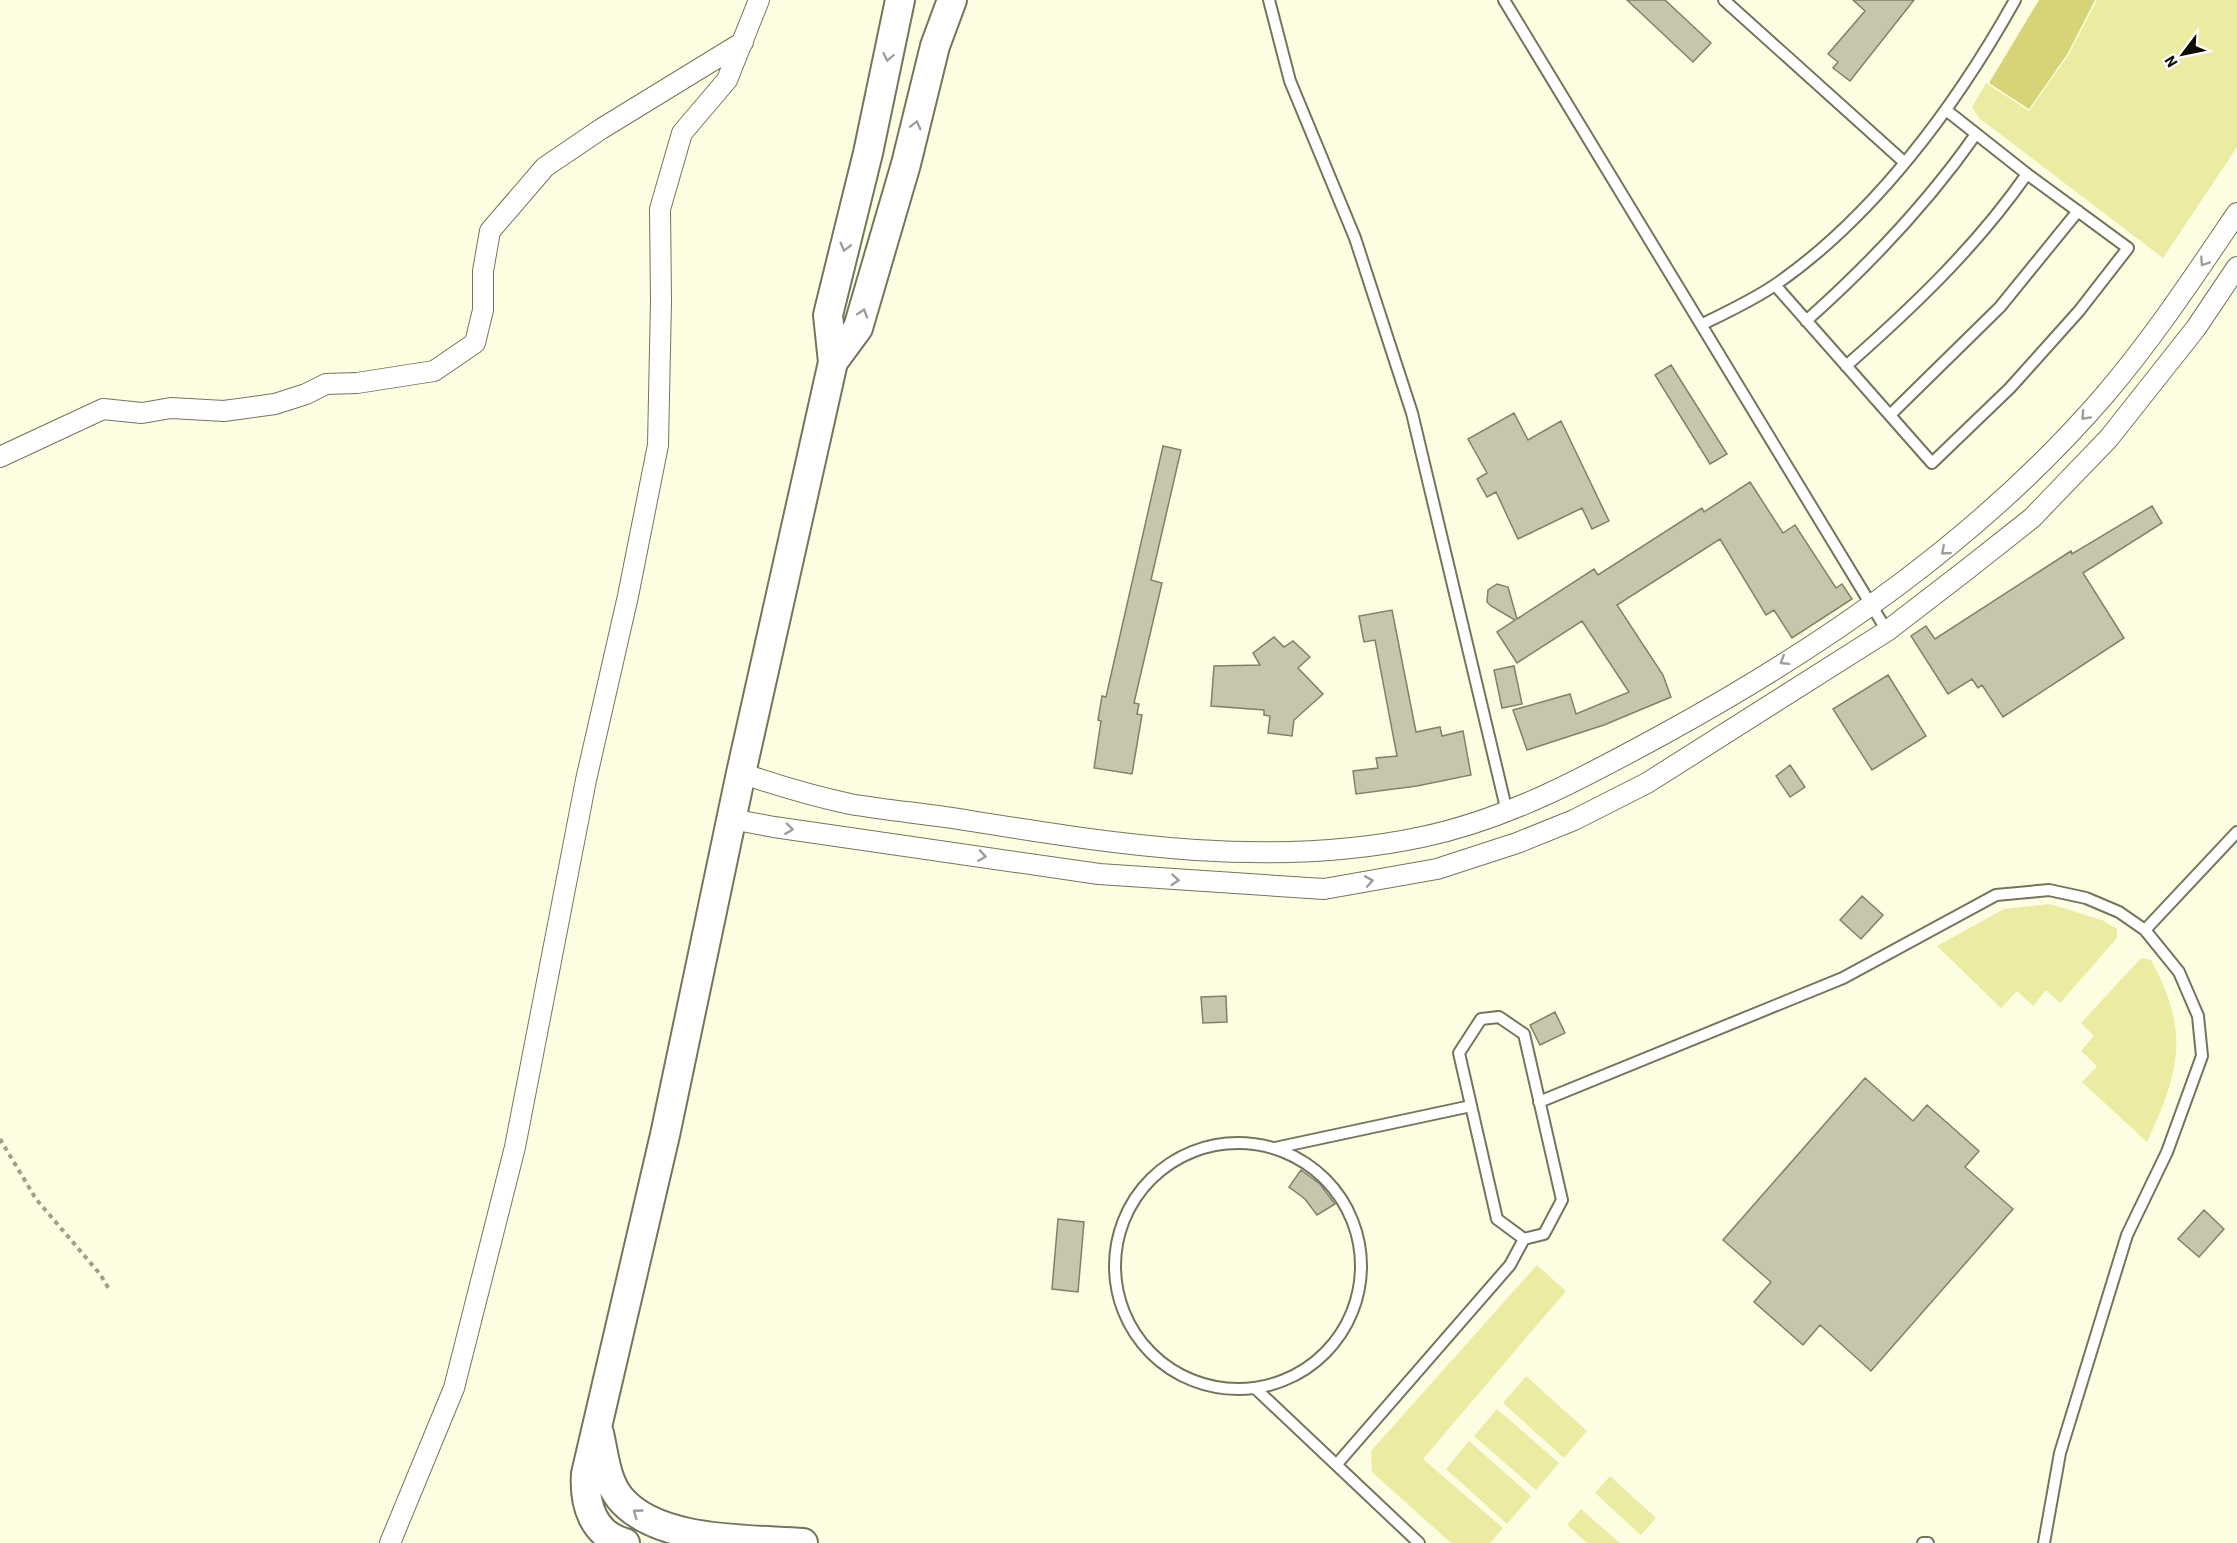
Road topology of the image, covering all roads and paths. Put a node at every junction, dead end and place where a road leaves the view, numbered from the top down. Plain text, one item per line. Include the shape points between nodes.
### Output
1 (759, 0) edge
2 (900, 0) edge
3 (952, 0) edge
4 (1269, 0) edge
5 (1504, 0) edge
6 (1724, 0) edge
7 (2015, 0) edge
8 (743, 42) junction
9 (1946, 110) junction
10 (1976, 134) junction
11 (1904, 162) junction
12 (2027, 174) junction
13 (2078, 211) junction
14 (2237, 213) edge
15 (2237, 267) edge
16 (1775, 285) junction
17 (1806, 321) junction
18 (1703, 324) junction
19 (833, 362) junction
20 (1846, 366) junction
21 (1890, 415) junction
22 (3, 452) edge
23 (1872, 605) junction
24 (1887, 631) junction
25 (741, 773) junction
26 (1507, 812) junction
27 (731, 819) junction
28 (2237, 832) edge
29 (2145, 930) junction
30 (1539, 1102) junction
31 (1471, 1106) junction
32 (0, 1139) edge
33 (1275, 1148) junction
34 (1524, 1239) junction
35 (109, 1289) dead end
36 (1255, 1388) junction
37 (598, 1428) junction
38 (1337, 1464) junction
39 (679, 1539) edge
40 (390, 1543) edge
41 (625, 1543) edge
42 (803, 1543) edge
43 (1419, 1543) edge
44 (1923, 1543) edge
45 (1928, 1543) edge
46 (2043, 1543) edge

1 - 8 street
2 -> 19 main road via 828,315
19 -> 3 main road via 858,328 906,164 935,46
4 - 26 lane via 1290,81 1355,238 1412,413
5 - 18 lane
6 - 11 lane
7 - 9 lane via 1990,46
8 - 22 street via 544,167 490,231 483,271 483,310 475,343 434,371 326,384 275,405 224,411 171,408 142,413 103,409
8 - 40 street via 727,80 682,133 660,209 658,445 628,597 586,780 515,1147 454,1388
9 - 10 lane
9 - 11 lane
10 - 12 lane
10 - 17 lane via 1906,224 1862,272
11 - 16 lane via 1857,214
12 - 13 lane
12 - 20 lane via 1999,214 1956,263
13 - 21 lane via 2000,308
13 - 21 lane via 2128,248 2010,388 1932,463
14 -> 23 street via 2105,395 1992,510
15 - 24 street via 2196,327 2109,438 2032,518
16 - 17 lane
16 - 18 lane
17 - 20 lane
18 - 23 lane
19 - 25 main road
20 - 21 lane
23 - 24 lane
23 -> 26 street via 1698,715 1560,789
27 -> 24 street via 1099,874 1323,889 1437,869 1574,820 1647,783
25 - 26 street via 851,804 1101,842 1226,852 1350,848 1424,837
25 - 27 main road
27 - 37 main road
28 - 29 lane
29 - 30 lane via 2119,912 2086,898 2049,890 1996,895 1843,978
29 - 46 lane via 2179,972 2198,1016 2202,1056 2167,1152 2127,1235 2060,1453
30 - 31 lane via 1524,1034 1499,1017 1481,1019 1459,1053
30 - 34 lane via 1562,1200 1544,1234
31 - 33 lane
31 - 34 lane via 1497,1219
32 - 35 path via 36,1199
33 - 36 lane via 1299,1159 1337,1193 1359,1242 1361,1266 1357,1296 1334,1343 1296,1374
33 - 36 lane via 1221,1144 1194,1150 1165,1166 1134,1200 1117,1244 1116,1270 1125,1313 1140,1339 1159,1359 1199,1382
34 - 38 lane via 1510,1265
36 - 38 lane
39 -> 37 main road via 620,1498 610,1481
37 - 41 main road via 586,1474 589,1512 598,1526
38 - 43 lane
39 - 42 main road
44 - 45 lane

